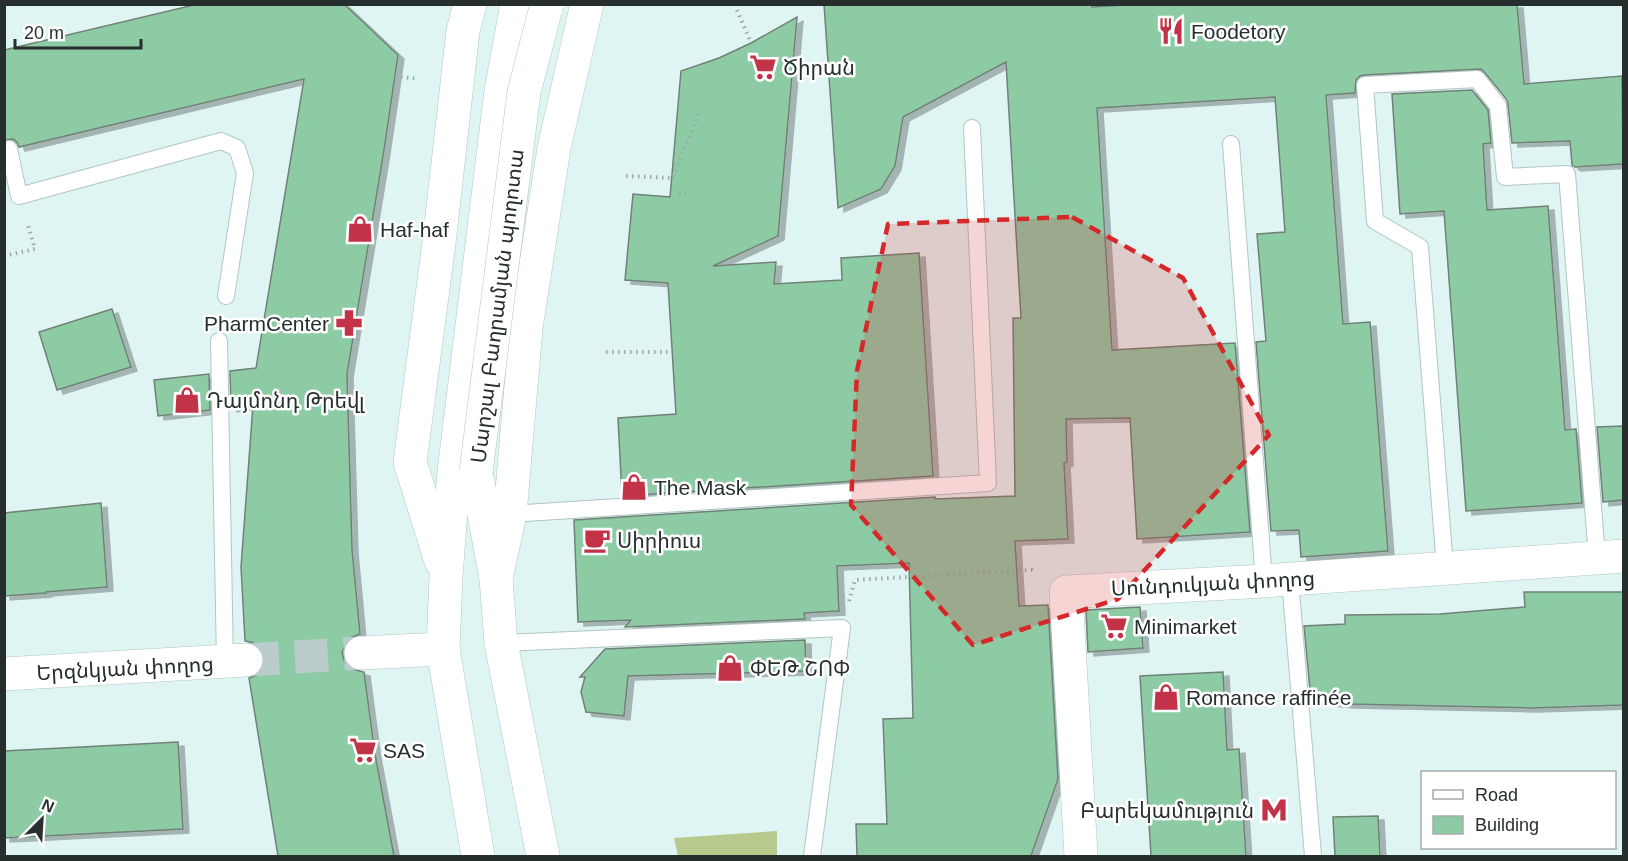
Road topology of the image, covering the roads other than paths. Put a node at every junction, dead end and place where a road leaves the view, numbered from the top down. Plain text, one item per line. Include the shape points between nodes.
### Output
1 (498, 4) edge
2 (517, 4) edge
3 (538, 4) edge
4 (547, 4) edge
5 (587, 4) edge
6 (607, 4) edge
7 (464, 13) edge
8 (579, 41) junction
9 (972, 128) dead end
10 (1231, 144) dead end
11 (9, 149) dead end
12 (226, 296) dead end
13 (219, 341) dead end
14 (465, 471) junction
15 (510, 514) junction
16 (1610, 557) edge
17 (1445, 568) junction
18 (446, 577) junction
19 (496, 578) junction
20 (1277, 580) junction
21 (501, 643) junction
22 (443, 649) junction
23 (362, 652) tunnel mouth
24 (235, 661) joint
25 (4, 674) edge
26 (478, 856) edge
27 (543, 856) edge
28 (812, 856) edge
29 (1081, 856) edge
30 (1312, 856) edge

1 - 7 main road
2 - 14 main road, Մարշալ Բաղրամյան պողոտա via 501,92
3 - 8 main road via 566,20
4 - 14 main road, Մարշալ Բաղրամյան պողոտա, bridge via 524,92
5 - 8 main road
6 - 8 main road
7 - 18 main road via 410,462
8 - 15 main road via 554,148 526,328
9 - 15 lane via 988,483
10 - 20 lane
11 - 12 lane via 19,196 221,141 237,148 245,173
13 - 24 lane
14 - 18 main road, Մարշալ Բաղրամյան պողոտա
14 - 19 main road, Մարշալ Բաղրամյան պողոտա
15 - 19 main road
16 - 17 main road, Սունդուկյան փողոց
16 - 17 lane via 1567,174 1505,177 1498,106 1477,79 1365,85 1375,221 1420,247
17 - 20 main road, Սունդուկյան փողոց
18 - 22 main road, Մարշալ Բաղրամյան պողոտա
19 - 21 main road, Մարշալ Բաղրամյան պողոտա
20 - 29 main road, Սունդուկյան փողոց via 1066,592
20 - 30 lane
21 - 27 main road, Մարշալ Բաղրամյան պողոտա
21 - 28 lane via 842,628
22 - 23 main road
22 - 26 main road, Մարշալ Բաղրամյան պողոտա
24 - 25 main road, Երզնկյան փողոց

